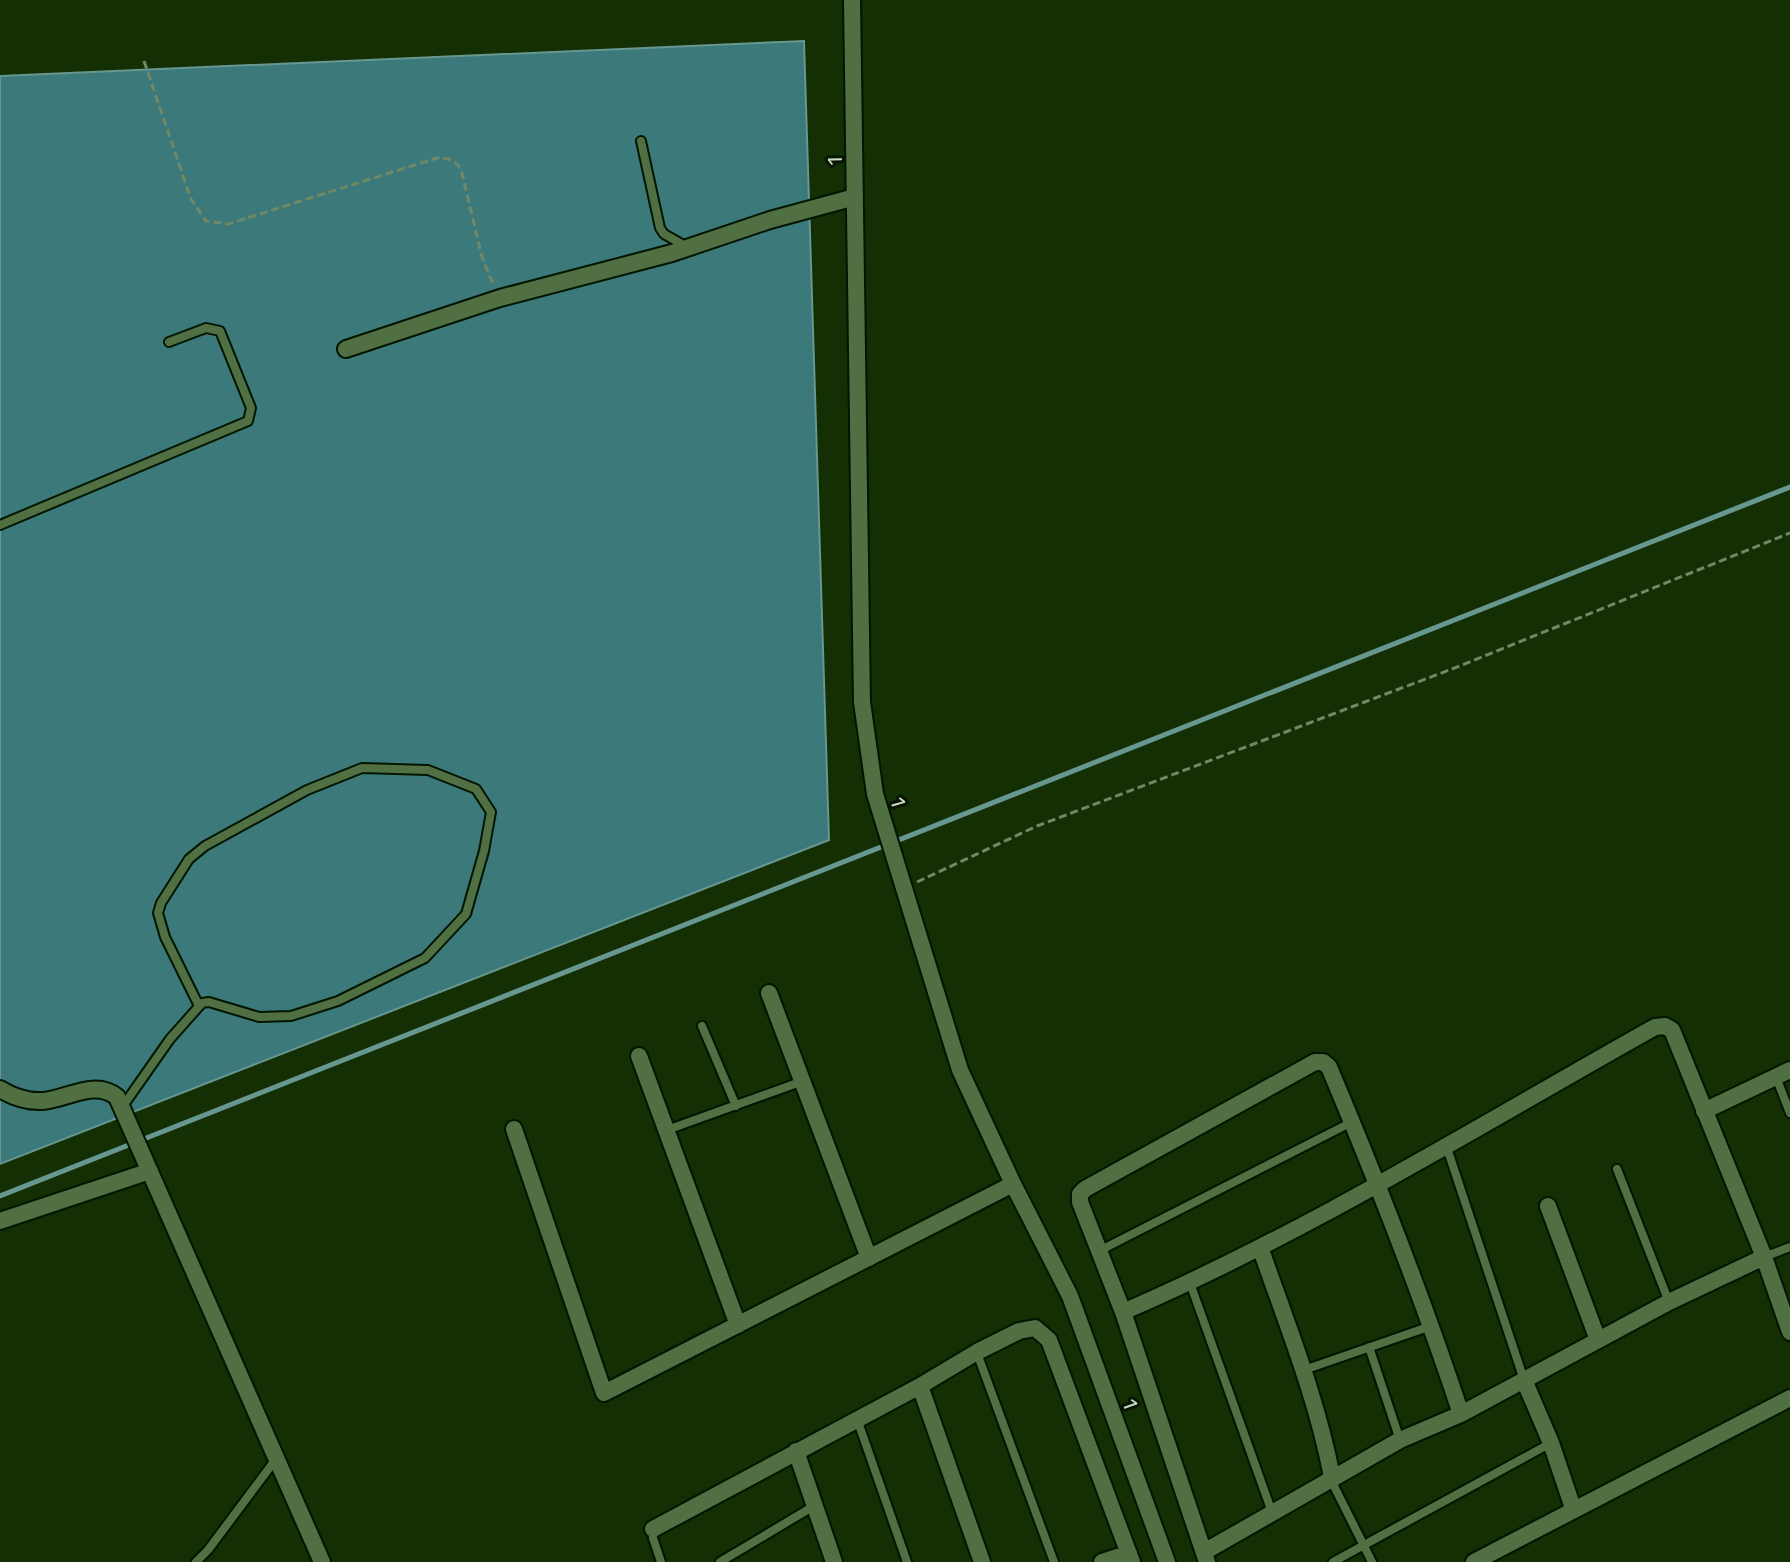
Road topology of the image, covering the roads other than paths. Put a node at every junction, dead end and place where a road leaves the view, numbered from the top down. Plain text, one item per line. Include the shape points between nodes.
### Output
1 (852, 0) edge
2 (641, 141) dead end
3 (855, 197) junction
4 (687, 248) junction
5 (169, 342) dead end
6 (346, 349) dead end
7 (0, 525) edge
8 (769, 993) dead end
9 (199, 1006) junction
10 (702, 1026) dead end
11 (639, 1056) dead end
12 (1783, 1073) edge
13 (803, 1081) junction
14 (0, 1089) edge
15 (122, 1106) junction
16 (736, 1106) junction
17 (1704, 1111) junction
18 (1790, 1113) edge
19 (1352, 1122) junction
20 (514, 1129) dead end
21 (666, 1130) junction
22 (1446, 1144) junction
23 (148, 1167) junction
24 (1617, 1169) dead end
25 (1013, 1184) junction
26 (1377, 1184) junction
27 (1548, 1206) dead end
28 (0, 1221) edge
29 (1260, 1247) junction
30 (1790, 1247) edge
31 (1099, 1251) junction
32 (1764, 1257) junction
33 (869, 1258) junction
34 (1190, 1283) junction
35 (1669, 1302) junction
36 (1123, 1312) junction
37 (738, 1325) junction
38 (1432, 1326) junction
39 (1790, 1332) edge
40 (1598, 1340) junction
41 (1369, 1347) junction
42 (977, 1352) junction
43 (1303, 1370) junction
44 (1524, 1380) junction
45 (920, 1386) junction
46 (1790, 1398) edge
47 (1461, 1414) junction
48 (856, 1419) junction
49 (1400, 1440) junction
50 (1551, 1443) junction
51 (796, 1451) junction
52 (276, 1459) junction
53 (1332, 1477) junction
54 (814, 1506) junction
55 (1573, 1508) junction
56 (1273, 1515) junction
57 (653, 1529) joint
58 (1364, 1546) junction
59 (1131, 1557) edge
60 (1205, 1557) edge
61 (196, 1562) edge
62 (322, 1562) edge
63 (661, 1562) edge
64 (720, 1562) edge
65 (834, 1562) edge
66 (907, 1562) edge
67 (982, 1562) edge
68 (1054, 1562) edge
69 (1102, 1562) edge
70 (1167, 1562) edge
71 (1333, 1562) edge
72 (1372, 1562) edge
73 (1474, 1562) edge

1 - 3 street, 1
2 - 4 lane via 660,228
3 - 4 street
3 - 25 street, 1 via 862,702 875,794 960,1070
4 - 6 street via 500,298
5 - 7 lane via 206,328 220,331 251,408 248,421
8 - 13 street
9 - 9 lane via 209,1002 259,1017 291,1016 338,1001 425,958 466,914 491,812 476,789 428,770 362,768 307,790 205,846 189,859 161,903 158,920
9 - 15 lane
10 - 16 lane
11 - 21 street
12 - 17 street
12 - 18 lane
13 - 16 lane
13 - 33 street
14 - 15 street via 41,1101 100,1090 112,1093
15 - 23 street
16 - 21 lane
17 - 22 street via 1672,1030 1655,1027
17 - 32 street
19 - 26 street
19 - 31 lane
19 - 31 street via 1329,1067 1315,1062 1085,1189 1080,1202
20 - 37 street via 604,1393
21 - 37 street
22 - 26 street
22 - 44 lane
23 - 28 street
23 - 52 street
24 - 35 lane
25 - 33 street
25 - 70 street, 1 via 1070,1296
26 - 29 street
26 - 38 street
27 - 40 street
29 - 34 street
29 - 43 street
30 - 32 lane
31 - 36 street
32 - 35 street
32 - 39 street
33 - 37 street
34 - 36 street
34 - 56 lane
35 - 40 street
36 - 60 street
38 - 41 lane
38 - 47 street
40 - 44 street
41 - 43 lane
41 - 49 lane
42 - 45 street
42 - 59 street via 1035,1328 1049,1340
42 - 68 lane
43 - 53 street
44 - 47 street
44 - 50 street
45 - 48 street
45 - 67 street
46 - 55 street
47 - 49 street
48 - 51 street
48 - 66 lane
49 - 53 street
50 - 55 street
50 - 58 lane
51 - 54 street
51 - 57 street
52 - 61 lane
52 - 62 street
53 - 56 street
53 - 58 lane
54 - 64 lane
54 - 65 street
55 - 73 street
56 - 60 street
57 - 63 lane
58 - 71 lane
58 - 72 lane
59 - 69 street

